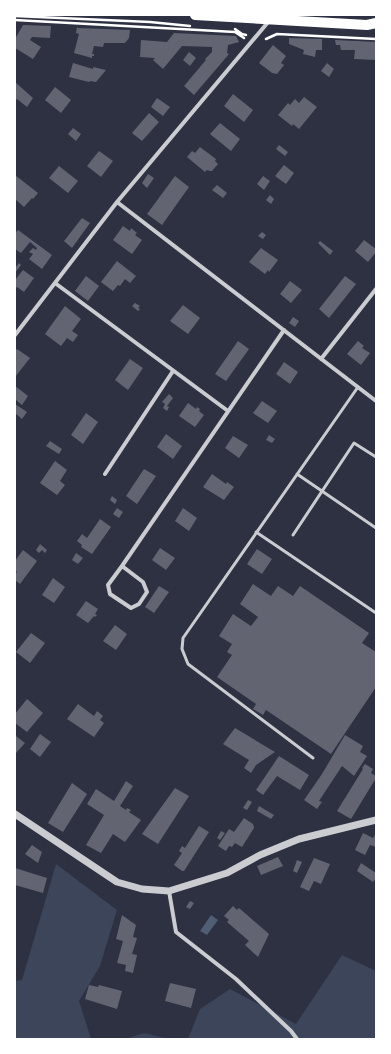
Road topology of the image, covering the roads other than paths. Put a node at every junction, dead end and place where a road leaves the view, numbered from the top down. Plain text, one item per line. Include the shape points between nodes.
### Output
1 (195, 15) edge
2 (272, 17) edge
3 (376, 23) edge
4 (117, 202) junction
5 (55, 283) junction
6 (376, 289) edge
7 (284, 330) junction
8 (15, 335) edge
9 (321, 359) junction
10 (173, 371) junction
11 (358, 387) junction
12 (376, 401) edge
13 (228, 411) junction
14 (376, 457) edge
15 (105, 474) dead end
16 (297, 474) junction
17 (322, 492) junction
18 (376, 528) edge
19 (256, 532) junction
20 (293, 535) dead end
21 (122, 566) junction
22 (376, 613) edge
23 (314, 758) dead end
24 (15, 814) edge
25 (376, 820) edge
26 (169, 891) junction
27 (297, 1039) edge

1 - 2 main road
2 - 3 main road via 367,25
2 - 4 street
4 - 5 street
4 - 7 street
5 - 8 street
5 - 10 street
6 - 9 street
7 - 9 street
7 - 13 street
9 - 11 street
10 - 13 street
10 - 15 street
11 - 12 street
11 - 16 lane
13 - 21 street
14 - 17 lane via 354,443
16 - 17 lane
16 - 19 lane
17 - 18 lane
17 - 20 lane
19 - 22 lane
19 - 23 lane via 183,638 182,649 188,664
21 - 21 street via 108,585 110,594 131,608 139,604 147,592 143,582
24 - 26 street via 117,882 142,889
25 - 26 street via 299,839 227,872
26 - 27 street via 176,932 236,979

